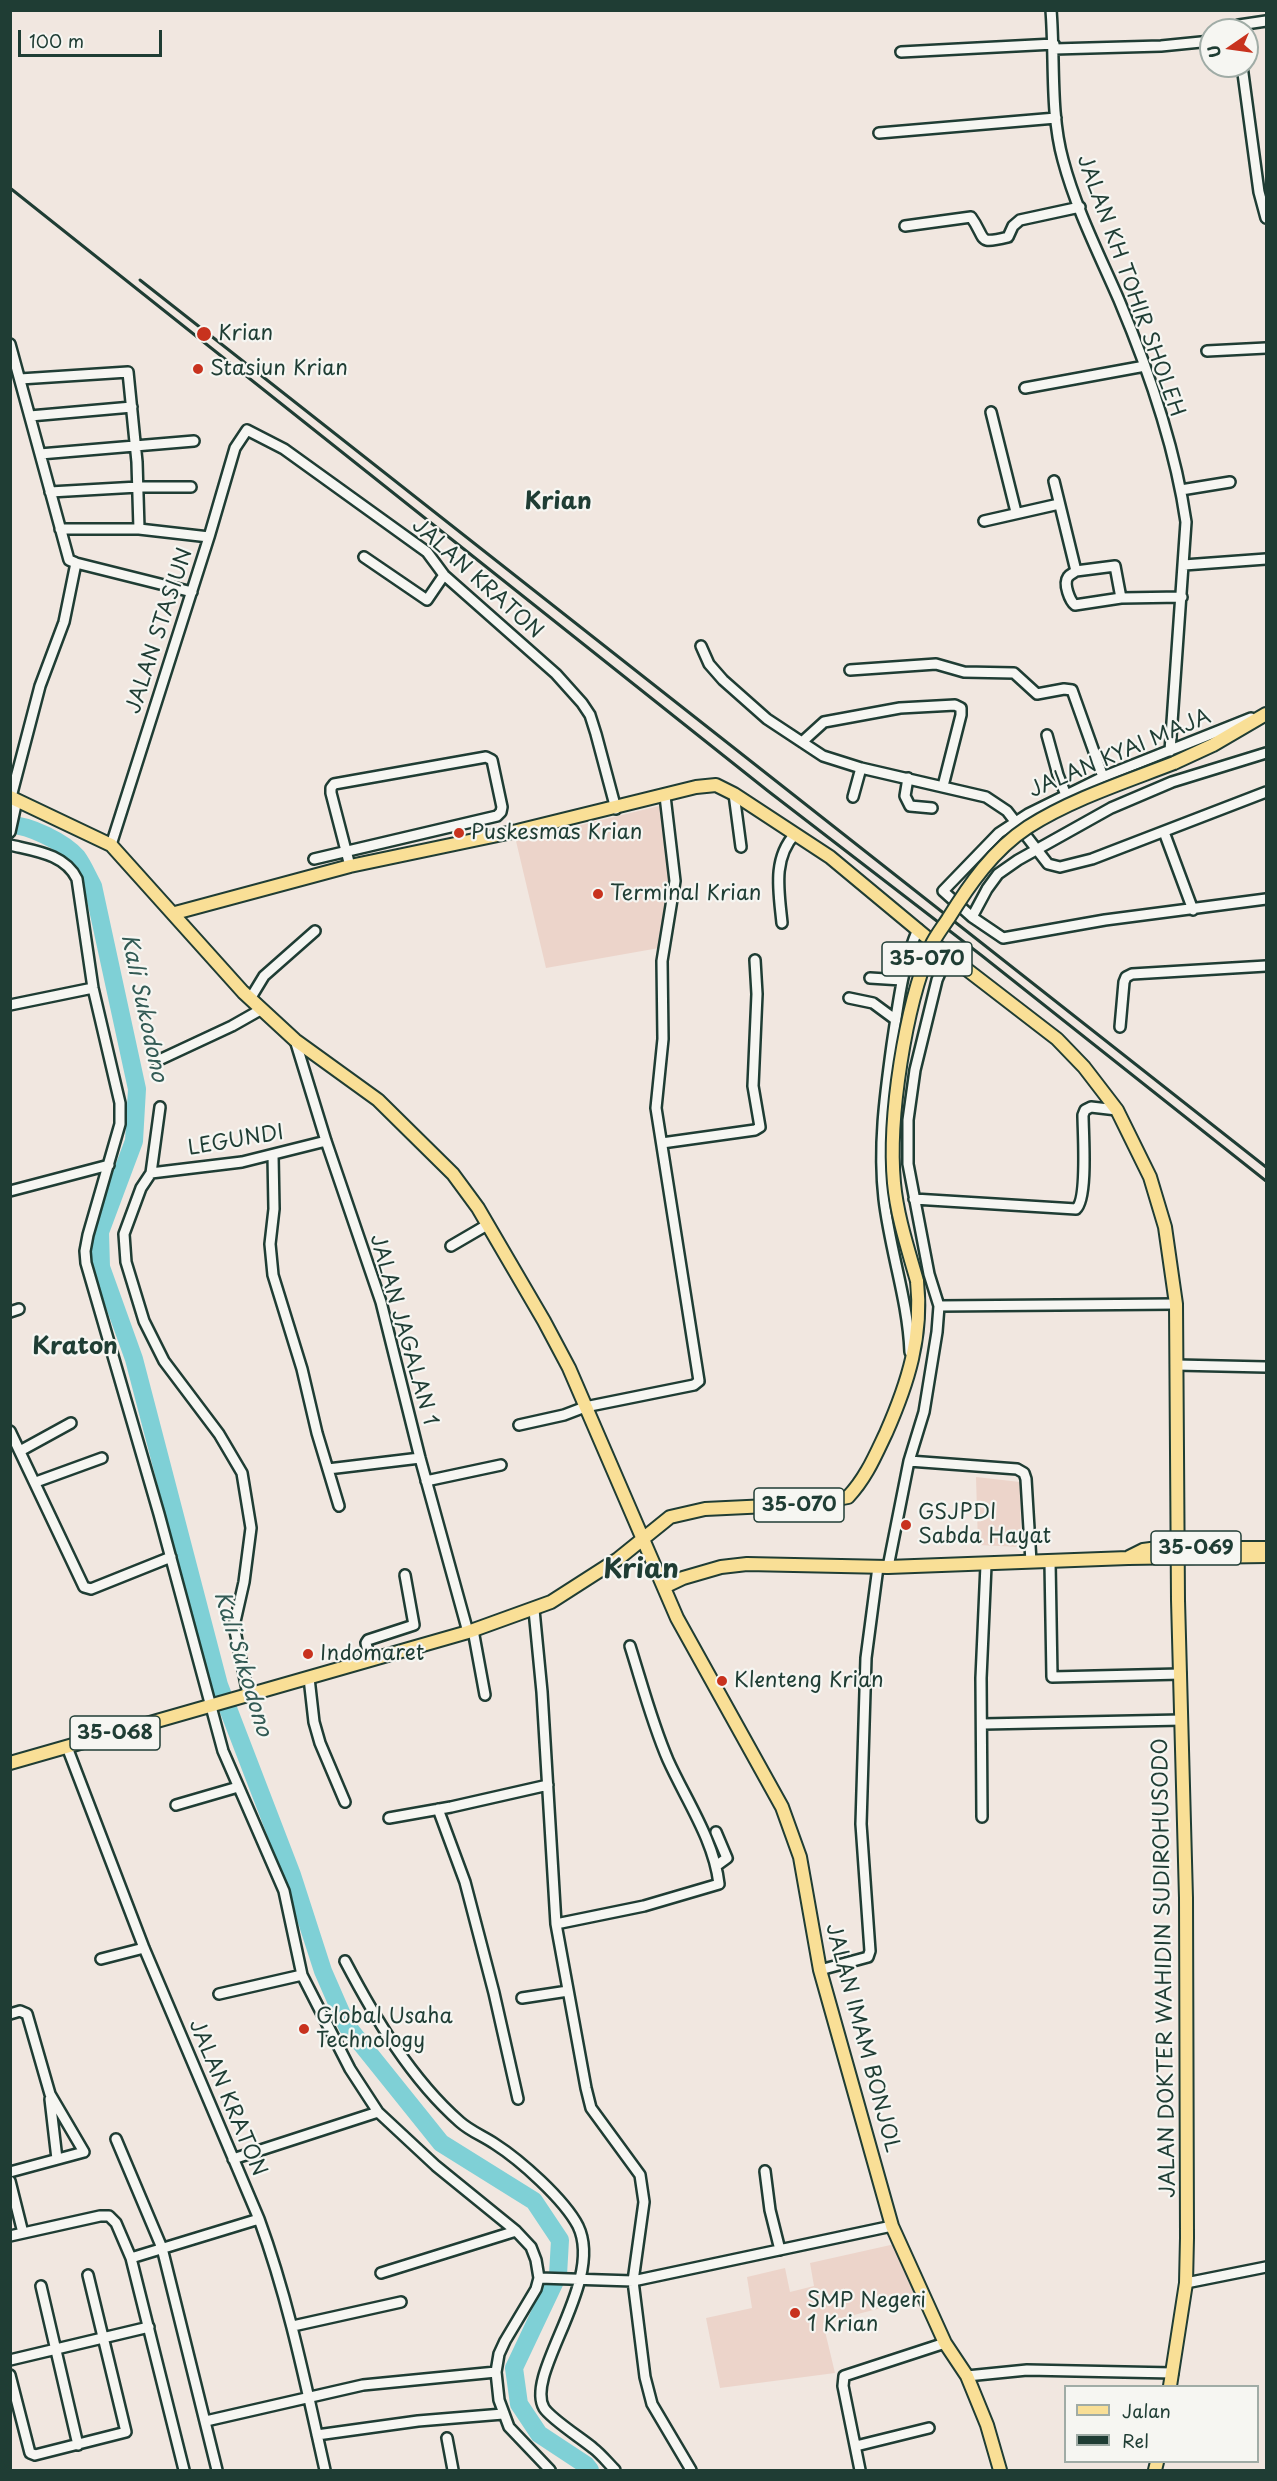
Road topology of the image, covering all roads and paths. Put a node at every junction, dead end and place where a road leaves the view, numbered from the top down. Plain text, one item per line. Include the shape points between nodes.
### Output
1 (1052, 10) edge
2 (1199, 42) edge
3 (1054, 46) junction
4 (901, 52) dead end
5 (1244, 78) edge
6 (1056, 118) junction
7 (879, 133) dead end
8 (1080, 207) junction
9 (1266, 218) edge
10 (905, 226) dead end
11 (10, 344) edge
12 (1266, 348) edge
13 (1208, 351) dead end
14 (1145, 366) junction
15 (20, 379) junction
16 (1025, 388) dead end
17 (132, 407) junction
18 (991, 412) dead end
19 (30, 416) junction
20 (247, 430) joint
21 (194, 441) dead end
22 (136, 447) junction
23 (40, 454) junction
24 (1054, 481) dead end
25 (1230, 483) dead end
26 (138, 487) junction
27 (191, 488) dead end
28 (1181, 490) junction
29 (50, 492) junction
30 (1059, 504) junction
31 (1016, 512) junction
32 (984, 521) dead end
33 (60, 529) junction
34 (139, 529) junction
35 (209, 537) junction
36 (364, 557) dead end
37 (1266, 559) edge
38 (76, 563) junction
39 (1184, 565) junction
40 (1076, 571) junction
41 (444, 575) junction
42 (192, 592) junction
43 (1182, 597) junction
44 (1121, 598) junction
45 (701, 646) dead end
46 (850, 670) dead end
47 (1266, 713) edge
48 (1047, 735) dead end
49 (802, 742) junction
50 (1266, 753) edge
51 (1172, 757) junction
52 (861, 768) junction
53 (1103, 777) junction
54 (908, 778) junction
55 (943, 786) junction
56 (1266, 792) edge
57 (734, 794) junction
58 (1066, 795) junction
59 (665, 796) junction
60 (853, 797) dead end
61 (13, 798) edge
62 (933, 808) dead end
63 (616, 809) junction
64 (1018, 825) junction
65 (10, 832) edge
66 (1164, 832) junction
67 (795, 834) junction
68 (111, 844) junction
69 (10, 845) edge
70 (741, 847) dead end
71 (1037, 850) junction
72 (346, 852) junction
73 (314, 859) dead end
74 (350, 866) junction
75 (1266, 899) edge
76 (1193, 909) junction
77 (174, 913) junction
78 (971, 915) junction
79 (782, 923) dead end
80 (315, 931) dead end
81 (923, 933) junction
82 (946, 953) junction
83 (755, 960) dead end
84 (1266, 966) edge
85 (870, 978) dead end
86 (902, 980) junction
87 (93, 988) junction
88 (849, 998) dead end
89 (250, 999) junction
90 (10, 1005) edge
91 (262, 1009) junction
92 (896, 1020) junction
93 (1120, 1028) dead end
94 (295, 1040) junction
95 (157, 1061) dead end
96 (160, 1107) dead end
97 (1117, 1110) junction
98 (882, 1117) junction
99 (903, 1119) junction
100 (326, 1141) junction
101 (662, 1143) junction
102 (273, 1155) junction
103 (109, 1165) junction
104 (151, 1173) junction
105 (10, 1191) edge
106 (914, 1199) junction
107 (487, 1225) junction
108 (451, 1246) dead end
109 (1176, 1304) junction
110 (939, 1306) junction
111 (1176, 1365) junction
112 (1266, 1367) edge
113 (901, 1396) junction
114 (585, 1407) junction
115 (71, 1423) dead end
116 (519, 1425) dead end
117 (10, 1431) edge
118 (20, 1451) junction
119 (102, 1458) dead end
120 (420, 1458) junction
121 (909, 1461) junction
122 (501, 1465) dead end
123 (328, 1469) junction
124 (426, 1481) junction
125 (36, 1482) junction
126 (339, 1506) dead end
127 (643, 1540) junction
128 (1266, 1548) edge
129 (1178, 1553) junction
130 (1266, 1556) edge
131 (171, 1557) junction
132 (1031, 1562) junction
133 (1050, 1563) junction
134 (986, 1565) junction
135 (883, 1567) junction
136 (405, 1575) dead end
137 (664, 1587) junction
138 (534, 1610) junction
139 (470, 1631) junction
140 (630, 1646) dead end
141 (370, 1660) junction
142 (1181, 1674) junction
143 (309, 1678) junction
144 (245, 1695) junction
145 (485, 1695) dead end
146 (215, 1703) junction
147 (1182, 1720) junction
148 (983, 1724) junction
149 (67, 1747) junction
150 (10, 1763) edge
151 (548, 1785) junction
152 (237, 1787) junction
153 (345, 1802) dead end
154 (176, 1804) dead end
155 (438, 1809) junction
156 (982, 1817) dead end
157 (389, 1818) dead end
158 (716, 1832) dead end
159 (720, 1864) junction
160 (556, 1924) junction
161 (144, 1948) junction
162 (101, 1959) dead end
163 (345, 1960) dead end
164 (820, 1970) junction
165 (302, 1975) junction
166 (568, 1991) junction
167 (219, 1994) dead end
168 (522, 1998) dead end
169 (10, 2014) edge
170 (50, 2094) junction
171 (518, 2099) dead end
172 (378, 2112) junction
173 (116, 2139) dead end
174 (57, 2159) junction
175 (232, 2159) junction
176 (765, 2170) dead end
177 (10, 2172) edge
178 (10, 2181) edge
179 (259, 2219) junction
180 (892, 2226) junction
181 (516, 2231) junction
182 (23, 2233) junction
183 (10, 2236) edge
184 (162, 2248) junction
185 (780, 2250) junction
186 (131, 2258) junction
187 (1266, 2267) edge
188 (381, 2273) dead end
189 (88, 2275) dead end
190 (542, 2278) junction
191 (577, 2281) junction
192 (633, 2281) junction
193 (1186, 2283) junction
194 (41, 2286) dead end
195 (401, 2302) dead end
196 (293, 2326) junction
197 (149, 2327) junction
198 (103, 2338) junction
199 (945, 2343) junction
200 (56, 2349) junction
201 (10, 2360) edge
202 (496, 2372) junction
203 (1173, 2373) junction
204 (10, 2375) edge
205 (967, 2376) junction
206 (1170, 2385) edge
207 (308, 2397) junction
208 (503, 2414) junction
209 (206, 2421) junction
210 (929, 2428) dead end
211 (317, 2435) junction
212 (447, 2438) dead end
213 (78, 2445) junction
214 (856, 2446) junction
215 (184, 2470) edge
216 (217, 2470) edge
217 (325, 2470) edge
218 (453, 2470) edge
219 (550, 2470) edge
220 (615, 2470) edge
221 (691, 2470) edge
222 (860, 2470) edge
223 (1000, 2470) edge

1 - 3 street, JALAN KH TOHIR SHOLEH
2 - 3 street
3 - 4 street
3 - 6 street, JALAN KH TOHIR SHOLEH
5 - 9 street
6 - 7 street
6 - 8 street, JALAN KH TOHIR SHOLEH via 1063,159
8 - 10 street via 1020,220 1012,226 1008,237 989,242 983,239 971,217
8 - 14 street, JALAN KH TOHIR SHOLEH
11 - 15 street
12 - 13 street
14 - 16 street
14 - 28 street, JALAN KH TOHIR SHOLEH
15 - 17 street via 127,371
15 - 19 street
17 - 19 street
17 - 22 street
18 - 31 street
19 - 23 street
20 - 35 street, JALAN STASIUN via 235,448
20 - 41 street, JALAN KRATON via 284,449 428,552
21 - 22 street
22 - 23 street
22 - 26 street
23 - 29 street
24 - 30 street
25 - 28 street
26 - 27 street
26 - 29 street
26 - 34 street
28 - 39 street, JALAN KH TOHIR SHOLEH via 1186,522
29 - 33 street
30 - 31 street
30 - 40 street
31 - 32 street
33 - 34 street
33 - 38 street via 69,560
34 - 35 street
35 - 42 street, JALAN STASIUN
36 - 41 street via 427,600
37 - 39 street
38 - 42 street
38 - 61 street via 64,622 40,686
39 - 43 street, JALAN KH TOHIR SHOLEH
40 - 44 street via 1115,566
40 - 44 street via 1067,581 1072,603
41 - 63 street, JALAN KRATON via 556,674 590,715
42 - 68 street, JALAN STASIUN
43 - 44 street
43 - 51 street, JALAN KH TOHIR SHOLEH
45 - 49 street via 709,664 723,680
46 - 53 street via 936,664 968,672 1014,673 1037,694 1072,690
47 - 51 main road, 35-070 via 1213,746
48 - 58 street
49 - 52 street via 824,756
49 - 55 street via 824,722 900,708 955,705 961,708 961,715
50 - 71 street via 1172,782 1112,808
51 - 53 street, JALAN KYAI MAJA
51 - 113 main road, 35-070, bridge via 1027,828 970,883 932,944 908,1026 893,1132 894,1184 920,1306 914,1357
52 - 54 street
52 - 60 street
53 - 58 street, JALAN KYAI MAJA
54 - 55 street
54 - 62 street via 905,796 910,806
55 - 64 street via 986,797
56 - 66 street
57 - 59 main road, JALAN DOKTER WAHIDIN SUDIROHUSODO via 716,785
57 - 67 main road, JALAN DOKTER WAHIDIN SUDIROHUSODO
57 - 70 street
58 - 64 street, JALAN KYAI MAJA
59 - 63 main road, JALAN DOKTER WAHIDIN SUDIROHUSODO
59 - 101 street via 675,881 662,961 663,1039 656,1108
61 - 65 street
61 - 68 main road
63 - 74 main road, JALAN DOKTER WAHIDIN SUDIROHUSODO
64 - 71 street, bridge
64 - 78 street, JALAN KYAI MAJA via 999,833 942,891
66 - 71 street via 1060,867 1048,864
66 - 76 street
67 - 79 street via 785,845 778,876
67 - 81 main road, JALAN DOKTER WAHIDIN SUDIROHUSODO via 830,856
68 - 77 main road, JALAN IMAM BONJOL
69 - 87 street via 49,854 72,869 77,879
71 - 78 street via 998,874
72 - 72 street via 497,816 502,807 492,760 486,757 334,784 331,793
72 - 73 street
72 - 74 street
74 - 77 main road, JALAN DOKTER WAHIDIN SUDIROHUSODO
75 - 76 street
76 - 78 street via 1003,938
77 - 89 main road, JALAN IMAM BONJOL
80 - 89 street via 264,976
81 - 82 main road, JALAN DOKTER WAHIDIN SUDIROHUSODO
81 - 86 street via 910,947
82 - 97 main road, JALAN DOKTER WAHIDIN SUDIROHUSODO via 1057,1039
82 - 99 street
83 - 101 street via 753,1086 760,1127
84 - 93 street via 1132,974 1124,982
85 - 86 street
86 - 92 street
87 - 90 street
87 - 103 street via 120,1103 120,1124
88 - 92 street via 873,1004
89 - 91 main road, JALAN IMAM BONJOL
91 - 94 main road, JALAN IMAM BONJOL
91 - 95 street
92 - 98 street
94 - 100 street, JALAN JAGALAN 1
94 - 107 main road, JALAN IMAM BONJOL via 378,1100 404,1125 453,1174
96 - 104 street
97 - 106 street via 1085,1110 1083,1192 1076,1209
97 - 109 main road, JALAN DOKTER WAHIDIN SUDIROHUSODO via 1150,1177 1165,1227
98 - 99 street
98 - 113 street via 884,1201 909,1333 910,1352
99 - 106 street
100 - 102 street, LEGUNDI
100 - 120 street, JALAN JAGALAN 1 via 381,1302
101 - 114 street via 699,1381
102 - 104 street, LEGUNDI
102 - 123 street via 273,1275
103 - 105 street
103 - 131 street via 88,1235 86,1263
104 - 144 street via 141,1188 124,1234 126,1262 144,1321 164,1361 219,1434 242,1473 251,1528 234,1626
106 - 110 street
107 - 108 street
107 - 114 main road, JALAN IMAM BONJOL via 544,1321
109 - 110 street
109 - 111 main road, JALAN DOKTER WAHIDIN SUDIROHUSODO
110 - 121 street via 924,1412
111 - 112 street
111 - 129 main road, JALAN DOKTER WAHIDIN SUDIROHUSODO
113 - 127 main road, 35-070 via 869,1470 848,1497 810,1504 695,1510 670,1517
114 - 116 street
114 - 127 main road, JALAN IMAM BONJOL
115 - 118 street
117 - 118 street
118 - 125 street
119 - 125 street
120 - 123 street
120 - 124 street, JALAN JAGALAN 1
121 - 132 street via 1021,1470 1026,1479
121 - 135 street
122 - 124 street
123 - 126 street
124 - 139 street, JALAN JAGALAN 1
125 - 131 street via 86,1589
127 - 137 main road, JALAN IMAM BONJOL
127 - 138 main road, 35-068 via 579,1586
128 - 129 main road, 35-069
129 - 130 main road, 35-069
129 - 133 main road, 35-069 via 1143,1550 1128,1558
129 - 142 main road, JALAN DOKTER WAHIDIN SUDIROHUSODO
131 - 146 street
132 - 133 main road, 35-069
132 - 134 main road, 35-069
133 - 142 street via 1053,1677
134 - 135 main road, 35-069
134 - 148 street
135 - 137 main road, 35-069 via 747,1564 721,1567
135 - 164 street via 866,1658 861,1824 869,1955
136 - 141 street via 414,1626 368,1640
137 - 164 main road, JALAN IMAM BONJOL via 677,1618 782,1807 800,1857
138 - 139 main road, 35-068
138 - 151 street
139 - 141 main road, 35-068
139 - 145 street, JALAN JAGALAN 1
140 - 159 street via 655,1728
141 - 143 main road, 35-068
142 - 147 main road, JALAN DOKTER WAHIDIN SUDIROHUSODO
143 - 144 main road, 35-068
143 - 153 street via 320,1743
144 - 146 main road, 35-068
146 - 149 main road, 35-068
146 - 152 street via 223,1751
147 - 148 street
147 - 193 main road, JALAN DOKTER WAHIDIN SUDIROHUSODO
148 - 156 street
149 - 150 main road, 35-068
149 - 161 street, JALAN KRATON
151 - 155 street
151 - 160 street
152 - 154 street
152 - 165 street via 284,1891
155 - 157 street
155 - 171 street via 465,1882
158 - 159 street via 727,1858
159 - 160 street via 717,1886
160 - 166 street
161 - 162 street
161 - 175 street, JALAN KRATON
163 - 191 street via 366,2001 438,2101 462,2124 505,2151 566,2208 578,2226 583,2246
164 - 180 main road, JALAN IMAM BONJOL
165 - 167 street
165 - 172 street via 350,2069
166 - 168 street
166 - 192 street via 591,2108 640,2175 644,2202
169 - 170 street via 27,2014
170 - 174 street
170 - 174 street via 84,2151
172 - 175 street
172 - 181 street via 436,2166
173 - 184 street
174 - 177 street
175 - 179 street, JALAN KRATON
176 - 185 street
178 - 182 street
179 - 184 street
179 - 196 street, JALAN KRATON
180 - 185 street
180 - 199 main road, JALAN IMAM BONJOL
181 - 188 street
181 - 190 street via 531,2247
182 - 183 street
182 - 186 street via 109,2216
184 - 186 street
184 - 209 street
185 - 192 street
186 - 197 street
187 - 193 street
189 - 198 street
190 - 191 street
190 - 202 street via 499,2354
191 - 192 street
191 - 220 street via 543,2374 542,2401 546,2411
192 - 221 street via 652,2404
193 - 203 main road, JALAN DOKTER WAHIDIN SUDIROHUSODO
194 - 200 street
195 - 196 street
196 - 207 street, JALAN KRATON
197 - 198 street
197 - 215 street
198 - 200 street
198 - 213 street via 126,2432
199 - 205 main road, JALAN IMAM BONJOL
199 - 214 street via 844,2376
200 - 201 street
200 - 213 street
202 - 207 street via 363,2385
202 - 208 street
203 - 205 street via 1034,2370
203 - 206 main road, JALAN DOKTER WAHIDIN SUDIROHUSODO
204 - 213 street via 30,2453
205 - 223 main road, JALAN IMAM BONJOL
207 - 209 street
207 - 211 street, JALAN KRATON
208 - 211 street
208 - 219 street via 519,2440
209 - 216 street
210 - 214 street
211 - 217 street, JALAN KRATON
212 - 218 street
214 - 222 street

